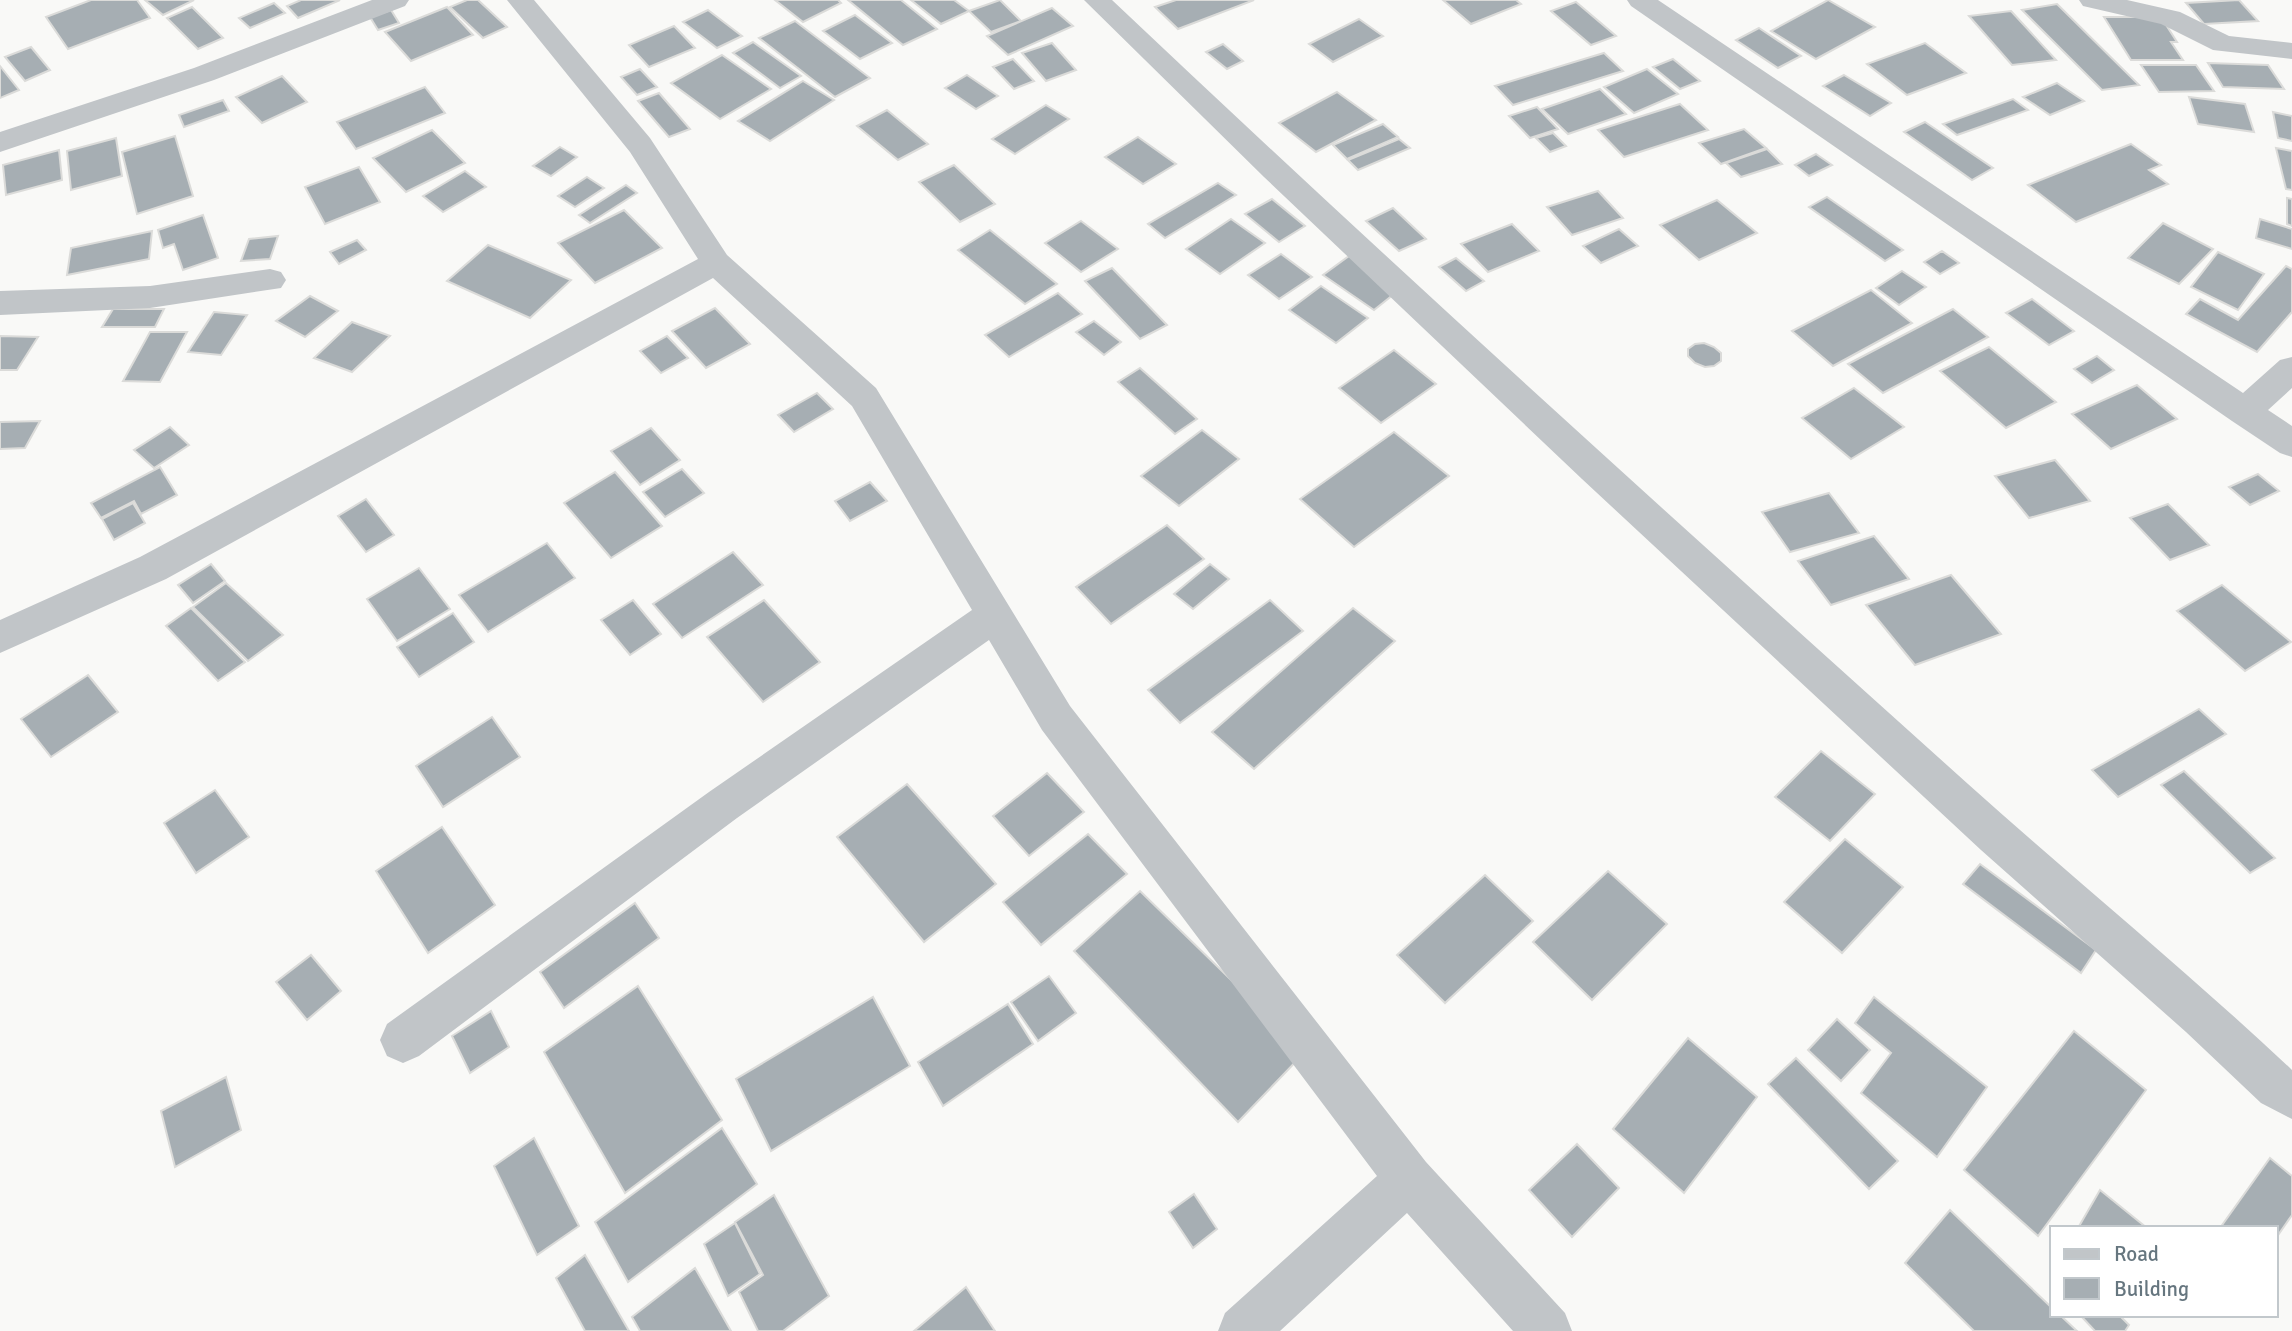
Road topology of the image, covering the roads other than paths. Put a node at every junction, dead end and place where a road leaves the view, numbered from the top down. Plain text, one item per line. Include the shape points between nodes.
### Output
1 (396, 0) edge
2 (520, 0) edge
3 (1097, 0) edge
4 (1640, 0) edge
5 (2092, 0) edge
6 (2292, 51) edge
7 (0, 142) edge
8 (716, 263) junction
9 (270, 280) dead end
10 (0, 303) edge
11 (2292, 369) edge
12 (2244, 412) junction
13 (2292, 444) edge
14 (996, 614) junction
15 (0, 637) edge
16 (403, 1040) dead end
17 (2292, 1096) edge
18 (1409, 1179) junction
19 (1243, 1331) edge
20 (1546, 1331) edge

1 - 7 street via 191,78
2 - 8 street via 640,145
3 - 17 street via 1594,469 1996,836
4 - 12 street
5 - 6 street via 2170,18 2223,44
8 - 14 street via 864,397
8 - 15 street via 153,568
9 - 10 street via 150,297
11 - 12 street
12 - 13 street
14 - 16 street via 712,813
14 - 18 street via 1056,718
18 - 19 street
18 - 20 street

